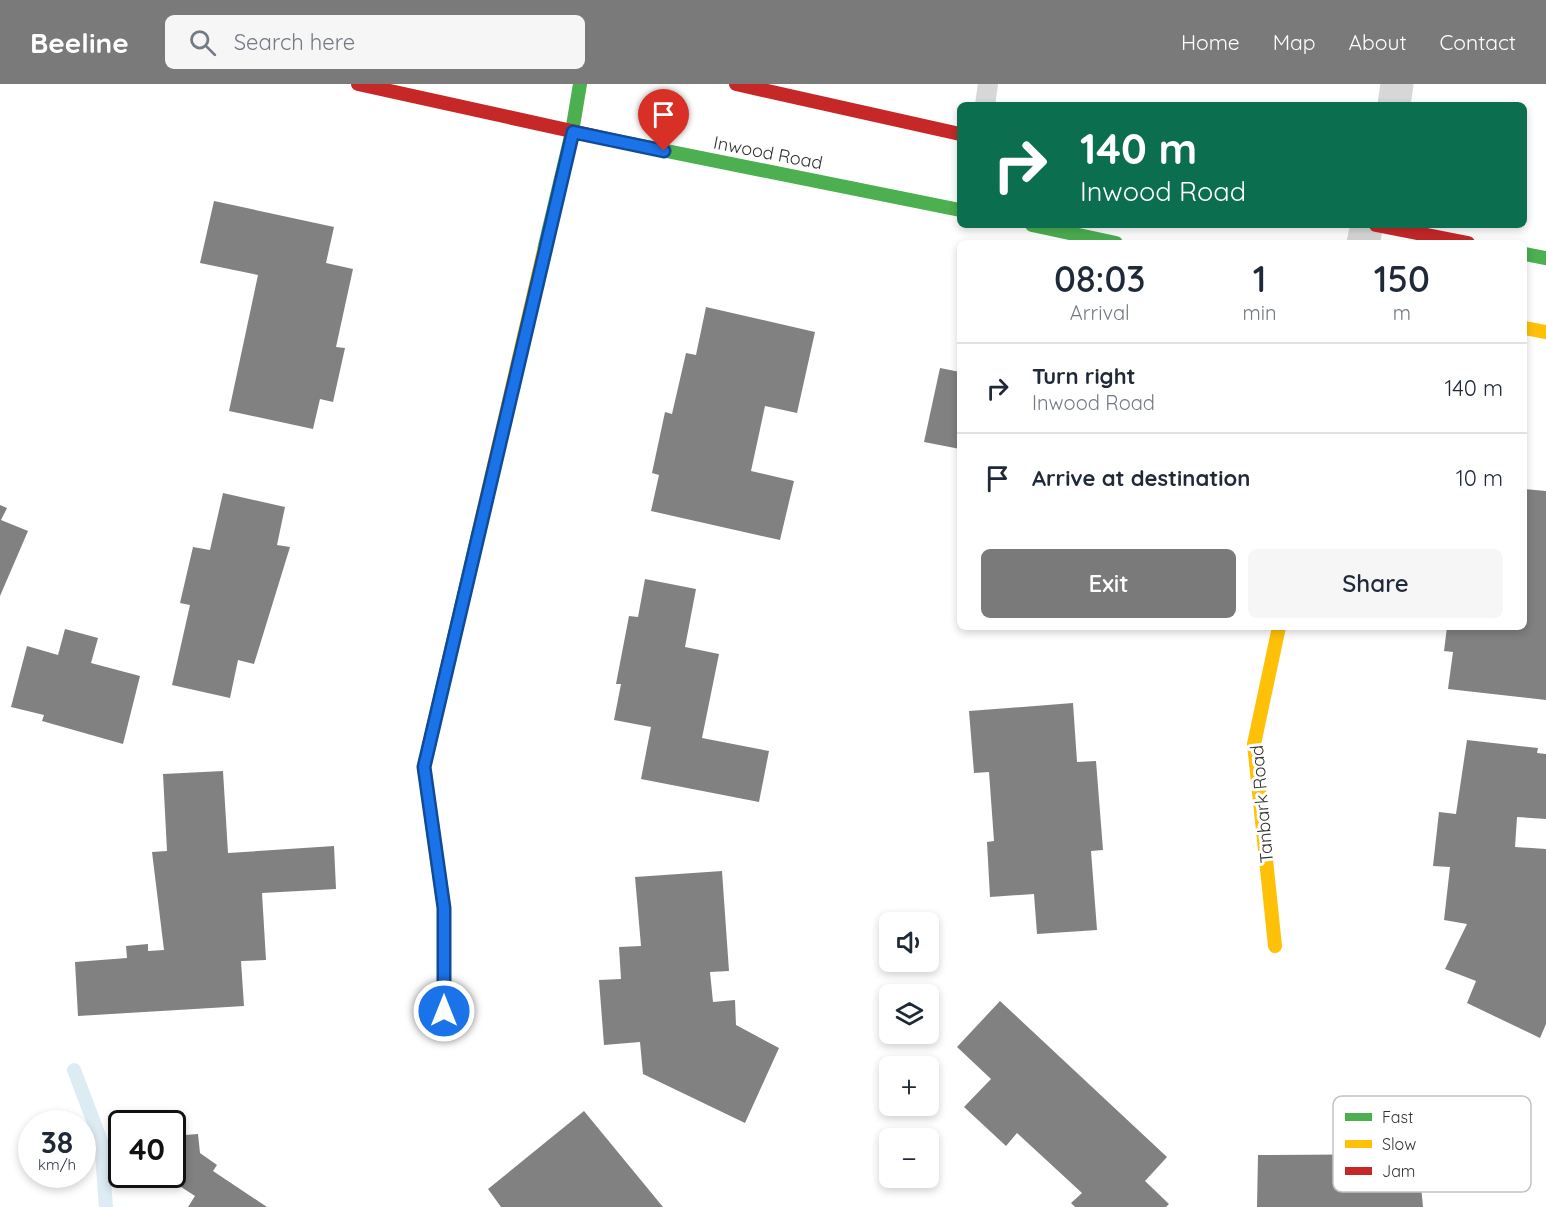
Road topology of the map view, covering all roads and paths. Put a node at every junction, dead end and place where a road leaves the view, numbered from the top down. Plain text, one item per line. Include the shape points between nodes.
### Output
1 (358, 84) edge
2 (580, 84) edge
3 (736, 84) edge
4 (988, 84) edge
5 (1397, 84) edge
6 (985, 102) edge
7 (1394, 102) edge
8 (573, 132) junction
9 (957, 133) edge
10 (957, 209) edge
11 (1046, 228) edge
12 (1391, 228) edge
13 (1102, 240) edge
14 (1453, 240) edge
15 (1527, 255) edge
16 (1546, 258) edge
17 (1527, 329) edge
18 (1546, 332) edge
19 (1279, 630) edge
20 (1275, 946) dead end
21 (444, 1011) dead end

1 - 8 street, Inwood Road
2 - 8 street
3 - 9 street
4 - 6 lane
5 - 7 street
8 - 10 street, Inwood Road
8 - 21 street via 424,767 444,908
11 - 13 street
12 - 14 street
15 - 16 street
17 - 18 street
19 - 20 street, Tanbark Road via 1254,744

